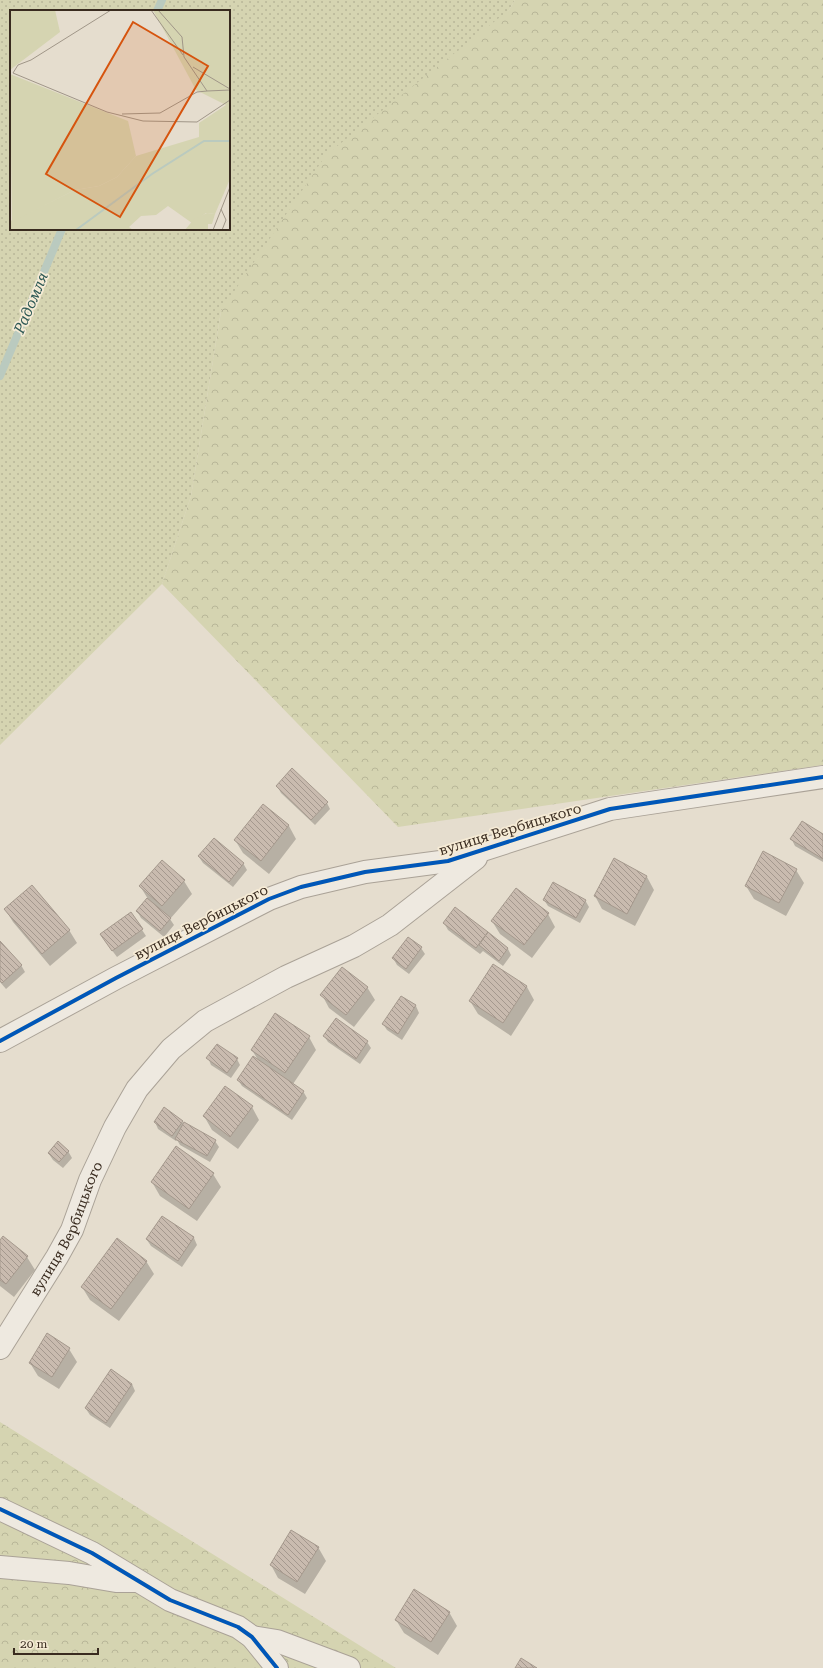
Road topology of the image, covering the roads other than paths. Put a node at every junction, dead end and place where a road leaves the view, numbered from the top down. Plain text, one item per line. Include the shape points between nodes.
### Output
1 (823, 777) edge
2 (495, 845) junction
3 (0, 1041) edge
4 (0, 1348) edge
5 (0, 1509) edge
6 (0, 1567) edge
7 (140, 1581) junction
8 (252, 1637) junction
9 (277, 1668) edge
10 (349, 1668) edge

1 - 2 street, вулиця Вербицького via 610,809
2 - 3 street, вулиця Вербицького via 448,861 365,872 301,887 269,899
2 - 4 street, вулиця Вербицького via 390,925 354,946 286,977 204,1021 171,1049 137,1089 115,1127 90,1180 72,1230
5 - 7 street via 92,1553
6 - 7 street via 69,1573 116,1581
7 - 8 street via 170,1600 238,1627
8 - 9 street
8 - 10 street via 277,1640

